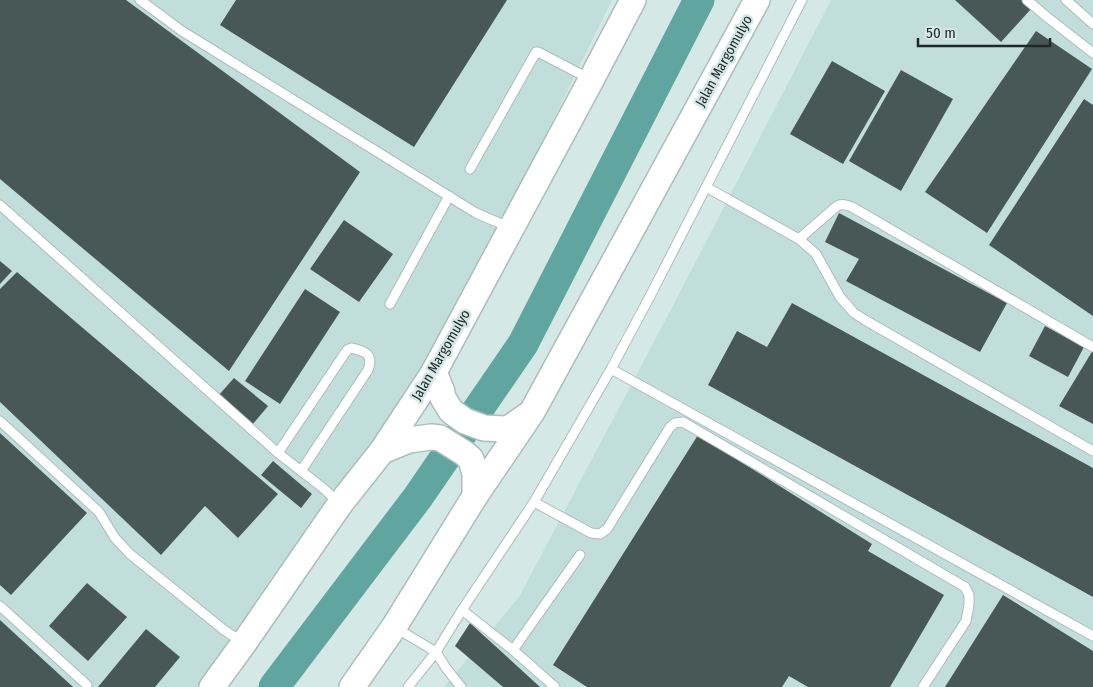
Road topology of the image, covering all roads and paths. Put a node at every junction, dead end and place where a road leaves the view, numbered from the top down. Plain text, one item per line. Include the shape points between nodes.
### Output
1 (140, 0) edge
2 (633, 0) edge
3 (757, 0) edge
4 (802, 0) edge
5 (1027, 0) edge
6 (1066, 0) edge
7 (1093, 24) edge
8 (1093, 53) edge
9 (591, 80) junction
10 (470, 169) dead end
11 (706, 187) junction
12 (449, 196) junction
13 (0, 205) edge
14 (511, 228) junction
15 (799, 239) junction
16 (390, 304) dead end
17 (1093, 347) edge
18 (610, 369) junction
19 (434, 372) junction
20 (532, 412) junction
21 (0, 421) edge
22 (1093, 450) edge
23 (382, 451) junction
24 (278, 453) junction
25 (300, 471) junction
26 (475, 485) junction
27 (534, 502) junction
28 (340, 504) junction
29 (580, 555) dead end
30 (0, 606) edge
31 (462, 610) junction
32 (394, 627) junction
33 (1093, 636) edge
34 (244, 643) junction
35 (513, 650) junction
36 (436, 652) junction
37 (87, 685) dead end
38 (212, 687) edge
39 (352, 687) edge
40 (408, 687) edge
41 (460, 687) edge
42 (555, 687) edge
43 (923, 687) edge

1 - 12 lane via 182,31
2 - 9 main road, Jalan Margomulyo
3 - 20 main road, Jalan Margomulyo
4 - 11 lane
5 - 8 lane
6 - 7 lane
9 - 10 lane via 536,52
9 - 14 main road, Jalan Margomulyo
11 - 15 lane
11 - 18 lane
12 - 14 lane via 476,213
12 - 16 lane
13 - 24 lane
14 - 19 main road, Jalan Margomulyo
15 - 17 lane via 837,206 852,206
15 - 22 lane via 816,254 840,296 854,313
18 - 27 lane
18 - 33 lane
19 - 20 main road via 451,411 465,421 484,428 505,429
19 - 23 main road, Jalan Margomulyo
20 - 26 main road, Jalan Margomulyo
21 - 34 lane via 99,512 115,538 130,554
23 - 26 main road via 409,440 440,438 471,459
23 - 28 main road, Jalan Margomulyo
24 - 25 lane
24 - 25 lane via 347,350 351,348 369,356 368,370
25 - 28 lane
26 - 32 main road, Jalan Margomulyo
27 - 31 lane
27 - 43 lane via 591,533 600,534 607,529 670,427 683,422 965,587 969,595 966,621
28 - 34 main road, Jalan Margomulyo
29 - 35 lane
30 - 37 lane
31 - 35 lane
31 - 36 lane
32 - 36 lane
32 - 39 main road, Jalan Margomulyo
34 - 38 main road, Jalan Margomulyo
35 - 42 lane
36 - 40 lane
36 - 41 lane

